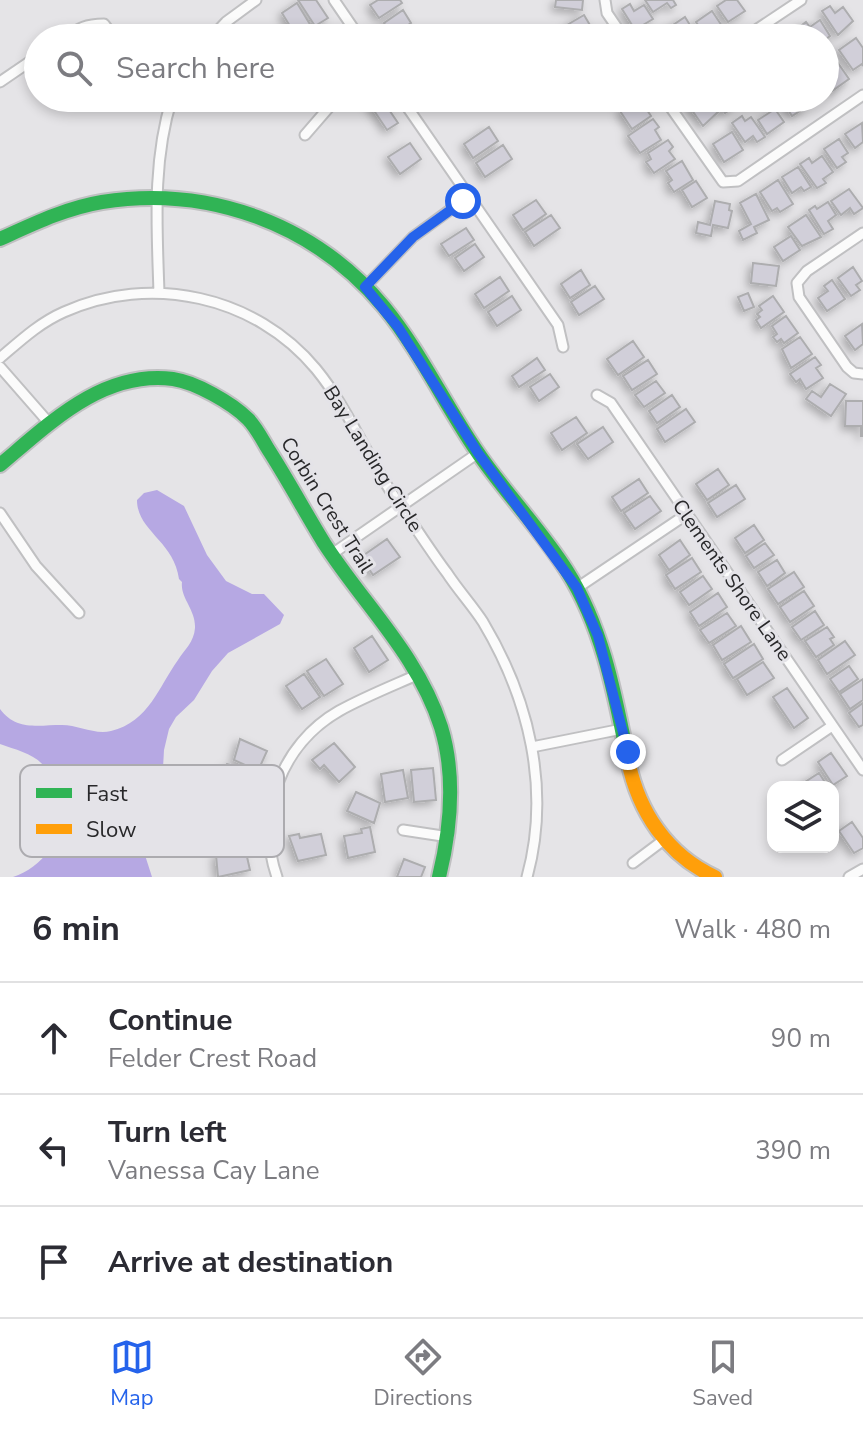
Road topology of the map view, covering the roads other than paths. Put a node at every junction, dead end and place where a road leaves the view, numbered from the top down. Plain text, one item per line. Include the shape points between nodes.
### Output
1 (256, 0) edge
2 (334, 0) edge
3 (605, 0) edge
4 (801, 0) edge
5 (224, 24) edge
6 (350, 24) edge
7 (614, 24) edge
8 (765, 24) edge
9 (24, 66) edge
10 (0, 82) edge
11 (863, 95) edge
12 (168, 112) edge
13 (322, 112) edge
14 (411, 112) edge
15 (674, 112) edge
16 (838, 112) edge
17 (839, 112) edge
18 (305, 135) dead end
19 (469, 196) junction
20 (156, 198) junction
21 (863, 233) edge
22 (0, 239) edge
23 (365, 287) junction
24 (159, 293) junction
25 (563, 347) dead end
26 (0, 358) edge
27 (0, 367) edge
28 (863, 374) edge
29 (597, 395) dead end
30 (49, 423) junction
31 (478, 453) junction
32 (0, 465) edge
33 (401, 506) junction
34 (0, 513) edge
35 (687, 514) junction
36 (332, 554) junction
37 (577, 588) junction
38 (79, 613) dead end
39 (419, 674) junction
40 (832, 726) junction
41 (622, 729) junction
42 (532, 747) junction
43 (782, 760) dead end
44 (284, 766) edge
45 (863, 770) edge
46 (403, 830) dead end
47 (449, 837) junction
48 (665, 839) junction
49 (271, 857) edge
50 (633, 863) dead end
51 (863, 869) edge
52 (277, 877) edge
53 (439, 877) edge
54 (527, 877) edge
55 (715, 877) edge
56 (849, 877) edge

1 - 5 street
2 - 6 street
3 - 7 street
4 - 8 street
9 - 10 street
11 - 17 street
12 - 20 street
13 - 18 street
14 - 19 street
15 - 16 street via 723,182 738,181
19 - 23 street via 413,237
19 - 25 street via 558,325
20 - 22 street via 86,204
20 - 23 street via 206,200 253,212 309,239
20 - 24 street
21 - 28 street via 797,283 799,297 847,367
23 - 31 street via 398,327
24 - 26 street, Bay Landing Circle via 121,295 61,313
24 - 33 street, Bay Landing Circle via 210,300 241,311 297,348 326,383
27 - 30 street
29 - 35 street, Clements Shore Lane via 611,403
30 - 32 street, Corbin Crest Trail
30 - 36 street, Corbin Crest Trail via 120,380 164,377 190,382 247,418
31 - 33 street
31 - 37 street
33 - 36 street
33 - 42 street, Bay Landing Circle via 482,621 511,676
34 - 38 street via 36,566
35 - 37 street
35 - 40 street, Clements Shore Lane
36 - 39 street, Corbin Crest Trail
37 - 41 street via 598,636
39 - 44 street via 338,712
39 - 47 street, Corbin Crest Trail via 449,759
40 - 43 street
40 - 45 street, Clements Shore Lane
41 - 42 street
41 - 48 street via 634,785
42 - 54 street, Bay Landing Circle via 538,827
46 - 47 street
47 - 53 street, Corbin Crest Trail
48 - 50 street
48 - 55 street via 703,873
49 - 52 street
51 - 56 street

